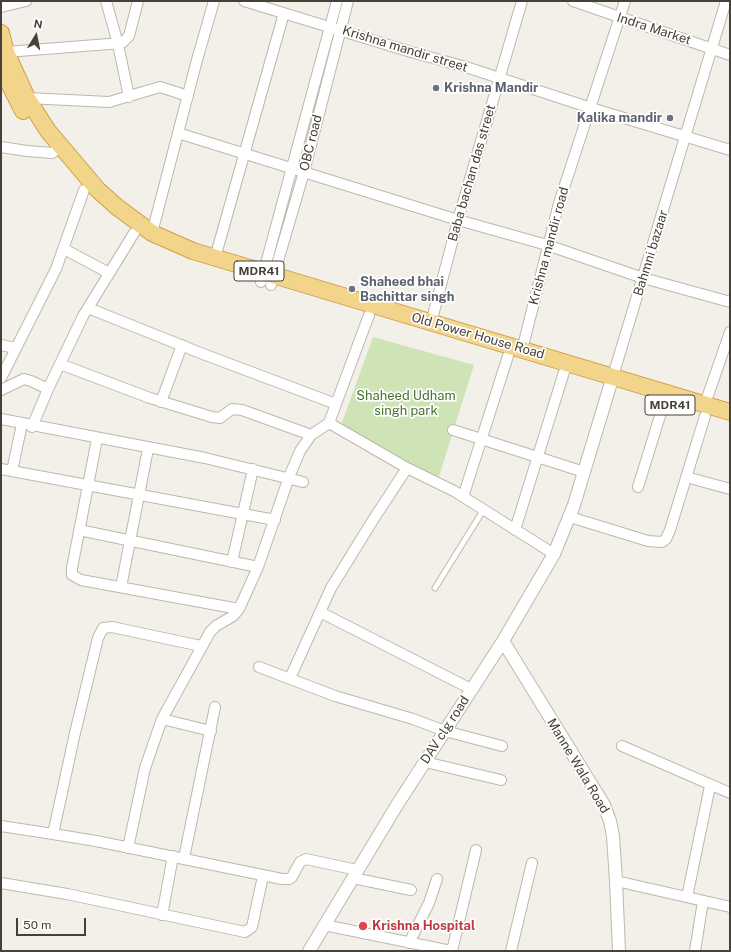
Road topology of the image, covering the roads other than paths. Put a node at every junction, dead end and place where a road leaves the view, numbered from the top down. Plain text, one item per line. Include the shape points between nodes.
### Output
1 (26, 1) edge
2 (106, 1) edge
3 (138, 1) edge
4 (214, 1) edge
5 (244, 1) edge
6 (337, 1) edge
7 (348, 1) edge
8 (522, 1) edge
9 (573, 1) edge
10 (625, 1) edge
11 (726, 1) edge
12 (1, 7) edge
13 (284, 13) junction
14 (620, 19) junction
15 (330, 26) junction
16 (340, 30) junction
17 (1, 33) edge
18 (118, 44) junction
19 (712, 48) junction
20 (6, 52) junction
21 (730, 55) edge
22 (1, 68) edge
23 (500, 78) junction
24 (188, 96) junction
25 (27, 98) junction
26 (129, 98) junction
27 (591, 108) junction
28 (178, 133) junction
29 (685, 137) junction
30 (1, 147) edge
31 (56, 150) junction
32 (730, 150) edge
33 (244, 153) junction
34 (292, 168) junction
35 (304, 172) junction
36 (84, 190) junction
37 (458, 220) junction
38 (134, 233) junction
39 (152, 233) junction
40 (547, 245) junction
41 (64, 249) junction
42 (214, 258) junction
43 (109, 273) junction
44 (643, 278) junction
45 (267, 279) junction
46 (730, 302) edge
47 (88, 308) junction
48 (369, 315) junction
49 (431, 323) junction
50 (730, 332) edge
51 (182, 345) junction
52 (1, 346) edge
53 (15, 348) junction
54 (515, 353) junction
55 (60, 364) junction
56 (564, 372) junction
57 (1, 378) edge
58 (612, 381) junction
59 (48, 389) junction
60 (1, 390) edge
61 (161, 402) junction
62 (664, 403) junction
63 (336, 404) junction
64 (705, 410) junction
65 (730, 412) edge
66 (1, 419) edge
67 (328, 423) junction
68 (730, 423) edge
69 (22, 424) junction
70 (32, 427) junction
71 (453, 430) dead end
72 (311, 435) junction
73 (482, 438) junction
74 (97, 439) junction
75 (148, 448) junction
76 (538, 456) junction
77 (407, 468) junction
78 (1, 469) edge
79 (253, 469) junction
80 (12, 471) junction
81 (584, 472) junction
82 (289, 477) junction
83 (686, 477) junction
84 (303, 482) dead end
85 (87, 485) junction
86 (638, 487) dead end
87 (730, 489) edge
88 (138, 495) junction
89 (463, 497) junction
90 (574, 505) joint
91 (484, 510) junction
92 (243, 515) junction
93 (570, 517) junction
94 (275, 520) junction
95 (79, 530) junction
96 (515, 530) junction
97 (130, 541) junction
98 (554, 554) junction
99 (232, 562) junction
100 (258, 567) junction
101 (121, 587) junction
102 (435, 588) dead end
103 (239, 609) junction
104 (320, 612) junction
105 (503, 641) junction
106 (201, 646) junction
107 (259, 667) dead end
108 (290, 678) junction
109 (471, 689) junction
110 (215, 707) dead end
111 (162, 719) junction
112 (210, 730) junction
113 (445, 731) junction
114 (502, 746) dead end
115 (622, 746) dead end
116 (425, 762) junction
117 (501, 780) dead end
118 (710, 786) junction
119 (730, 793) edge
120 (1, 826) edge
121 (53, 834) junction
122 (128, 848) junction
123 (476, 850) dead end
124 (173, 856) junction
125 (184, 858) junction
126 (532, 863) dead end
127 (355, 874) junction
128 (263, 876) junction
129 (437, 879) dead end
130 (616, 881) junction
131 (1, 883) edge
132 (411, 890) dead end
133 (687, 897) junction
134 (703, 901) junction
135 (730, 907) edge
136 (162, 915) junction
137 (324, 925) junction
138 (409, 943) junction
139 (309, 951) edge
140 (451, 951) edge
141 (511, 951) edge
142 (619, 951) edge
143 (696, 951) edge

1 - 12 street
2 - 18 street
3 - 18 street via 129,36 127,40
4 - 24 street
5 - 13 street, Krishna mandir street
6 - 15 street, OBC road
7 - 16 street, OBC road
8 - 23 street, Baba bachan das street
9 - 14 street, Indra Market
10 - 14 street, Krishna mandir road
11 - 19 street, Bahmni bazaar
13 - 15 street, Krishna mandir street
13 - 33 street
14 - 19 street, Indra Market
14 - 27 street, Krishna mandir road
15 - 16 street, Krishna mandir street
15 - 34 street, OBC road
16 - 23 street, Krishna mandir street
16 - 35 street, OBC road
17 - 20 highway, Old Power House Road / MDR41
18 - 20 street
18 - 26 street
19 - 21 street, Indra Market
19 - 29 street, Bahmni bazaar
20 - 25 highway, Old Power House Road / MDR41
22 - 31 highway, Old Power House Road / MDR41 via 26,116
23 - 27 street, Krishna mandir street
23 - 37 street, Baba bachan das street
24 - 26 street via 160,87
24 - 28 street
25 - 26 street via 109,102
25 - 31 highway, Old Power House Road / MDR41
27 - 29 street, Krishna mandir street
27 - 40 street, Krishna mandir road
28 - 33 street
28 - 39 street
29 - 32 street, Krishna mandir street
29 - 44 street, Bahmni bazaar
30 - 31 street
31 - 36 highway, Old Power House Road / MDR41
31 - 39 highway, Old Power House Road / MDR41 via 117,208
33 - 34 street
33 - 42 street
34 - 35 street
34 - 45 street, OBC road
35 - 37 street
35 - 45 street, OBC road
36 - 38 highway, Old Power House Road / MDR41 via 110,215
36 - 41 street
37 - 40 street
37 - 49 street, Baba bachan das street
38 - 43 street
38 - 45 highway, Old Power House Road / MDR41 via 147,242 190,261
39 - 42 highway, Old Power House Road / MDR41
40 - 44 street
40 - 54 street, Krishna mandir road
41 - 43 street
41 - 53 street via 44,295
42 - 45 highway, Old Power House Road / MDR41
43 - 47 street
44 - 46 street
44 - 58 street, Bahmni bazaar
45 - 48 highway, Old Power House Road / MDR41
45 - 49 highway, Old Power House Road / MDR41
47 - 51 street
47 - 55 street
48 - 54 highway, Old Power House Road / MDR41
48 - 63 street
49 - 54 highway, Old Power House Road / MDR41
50 - 64 street
51 - 61 street
51 - 63 street
52 - 53 street
53 - 57 street
54 - 56 highway, Old Power House Road / MDR41
54 - 58 highway, Old Power House Road / MDR41
54 - 73 street, Krishna mandir road
55 - 59 street
55 - 61 street
56 - 58 highway, Old Power House Road / MDR41
56 - 76 street
58 - 62 highway, MDR41
58 - 64 highway, MDR41
58 - 81 street, Bahmni bazaar
59 - 60 street via 24,379
59 - 70 street
61 - 72 street via 217,418 232,409 242,410
62 - 64 highway, MDR41
62 - 86 street
63 - 67 street
64 - 65 highway, MDR41
64 - 68 highway, MDR41
64 - 83 street
66 - 69 street
67 - 72 street
67 - 77 street
69 - 70 street
69 - 80 street
70 - 74 street
71 - 73 street
72 - 82 street via 304,443
73 - 76 street
73 - 89 street, Krishna mandir road
74 - 75 street
74 - 85 street
75 - 79 street
75 - 88 street
76 - 81 street
76 - 96 street
77 - 89 street
77 - 104 street via 335,582
78 - 80 street
79 - 82 street
79 - 92 street
80 - 85 street
81 - 90 street, Bahmni bazaar
82 - 84 street
82 - 94 street
83 - 87 street
83 - 93 street via 670,530 662,542 648,541
85 - 88 street
85 - 95 street
88 - 92 street
88 - 97 street
89 - 91 street
90 - 93 street, DAV clg road
91 - 96 street
91 - 102 lane
92 - 94 street
92 - 99 street
93 - 98 street, DAV clg road
94 - 100 street
95 - 97 street
95 - 101 street via 72,575 81,580
96 - 98 street
97 - 99 street
97 - 101 street
98 - 105 street, DAV clg road
99 - 100 street
100 - 103 street
101 - 103 street
103 - 106 street via 233,616 216,626
104 - 108 street
104 - 109 street
105 - 109 street, DAV clg road
105 - 130 street, Manne Wala Road via 604,805 613,836
106 - 111 street
106 - 121 street via 112,627 103,628 98,638
107 - 108 street
108 - 113 street via 329,694
109 - 113 street, DAV clg road
110 - 112 street
111 - 112 street
111 - 122 street via 145,768
112 - 125 street
113 - 114 street
113 - 116 street, DAV clg road
115 - 118 street
116 - 117 street
116 - 127 street, DAV clg road
118 - 119 street
118 - 133 street
120 - 121 street
121 - 122 street
122 - 124 street
123 - 140 street
124 - 125 street
124 - 136 street
125 - 128 street
126 - 141 street
127 - 128 street via 306,859 300,862 289,879
127 - 132 street
127 - 137 street, DAV clg road
128 - 136 street via 249,931 240,932
129 - 138 street via 429,903
130 - 133 street
130 - 142 street, Manne Wala Road
131 - 136 street
133 - 134 street
134 - 135 street
134 - 143 street
137 - 138 street
137 - 139 street, DAV clg road
138 - 140 street

